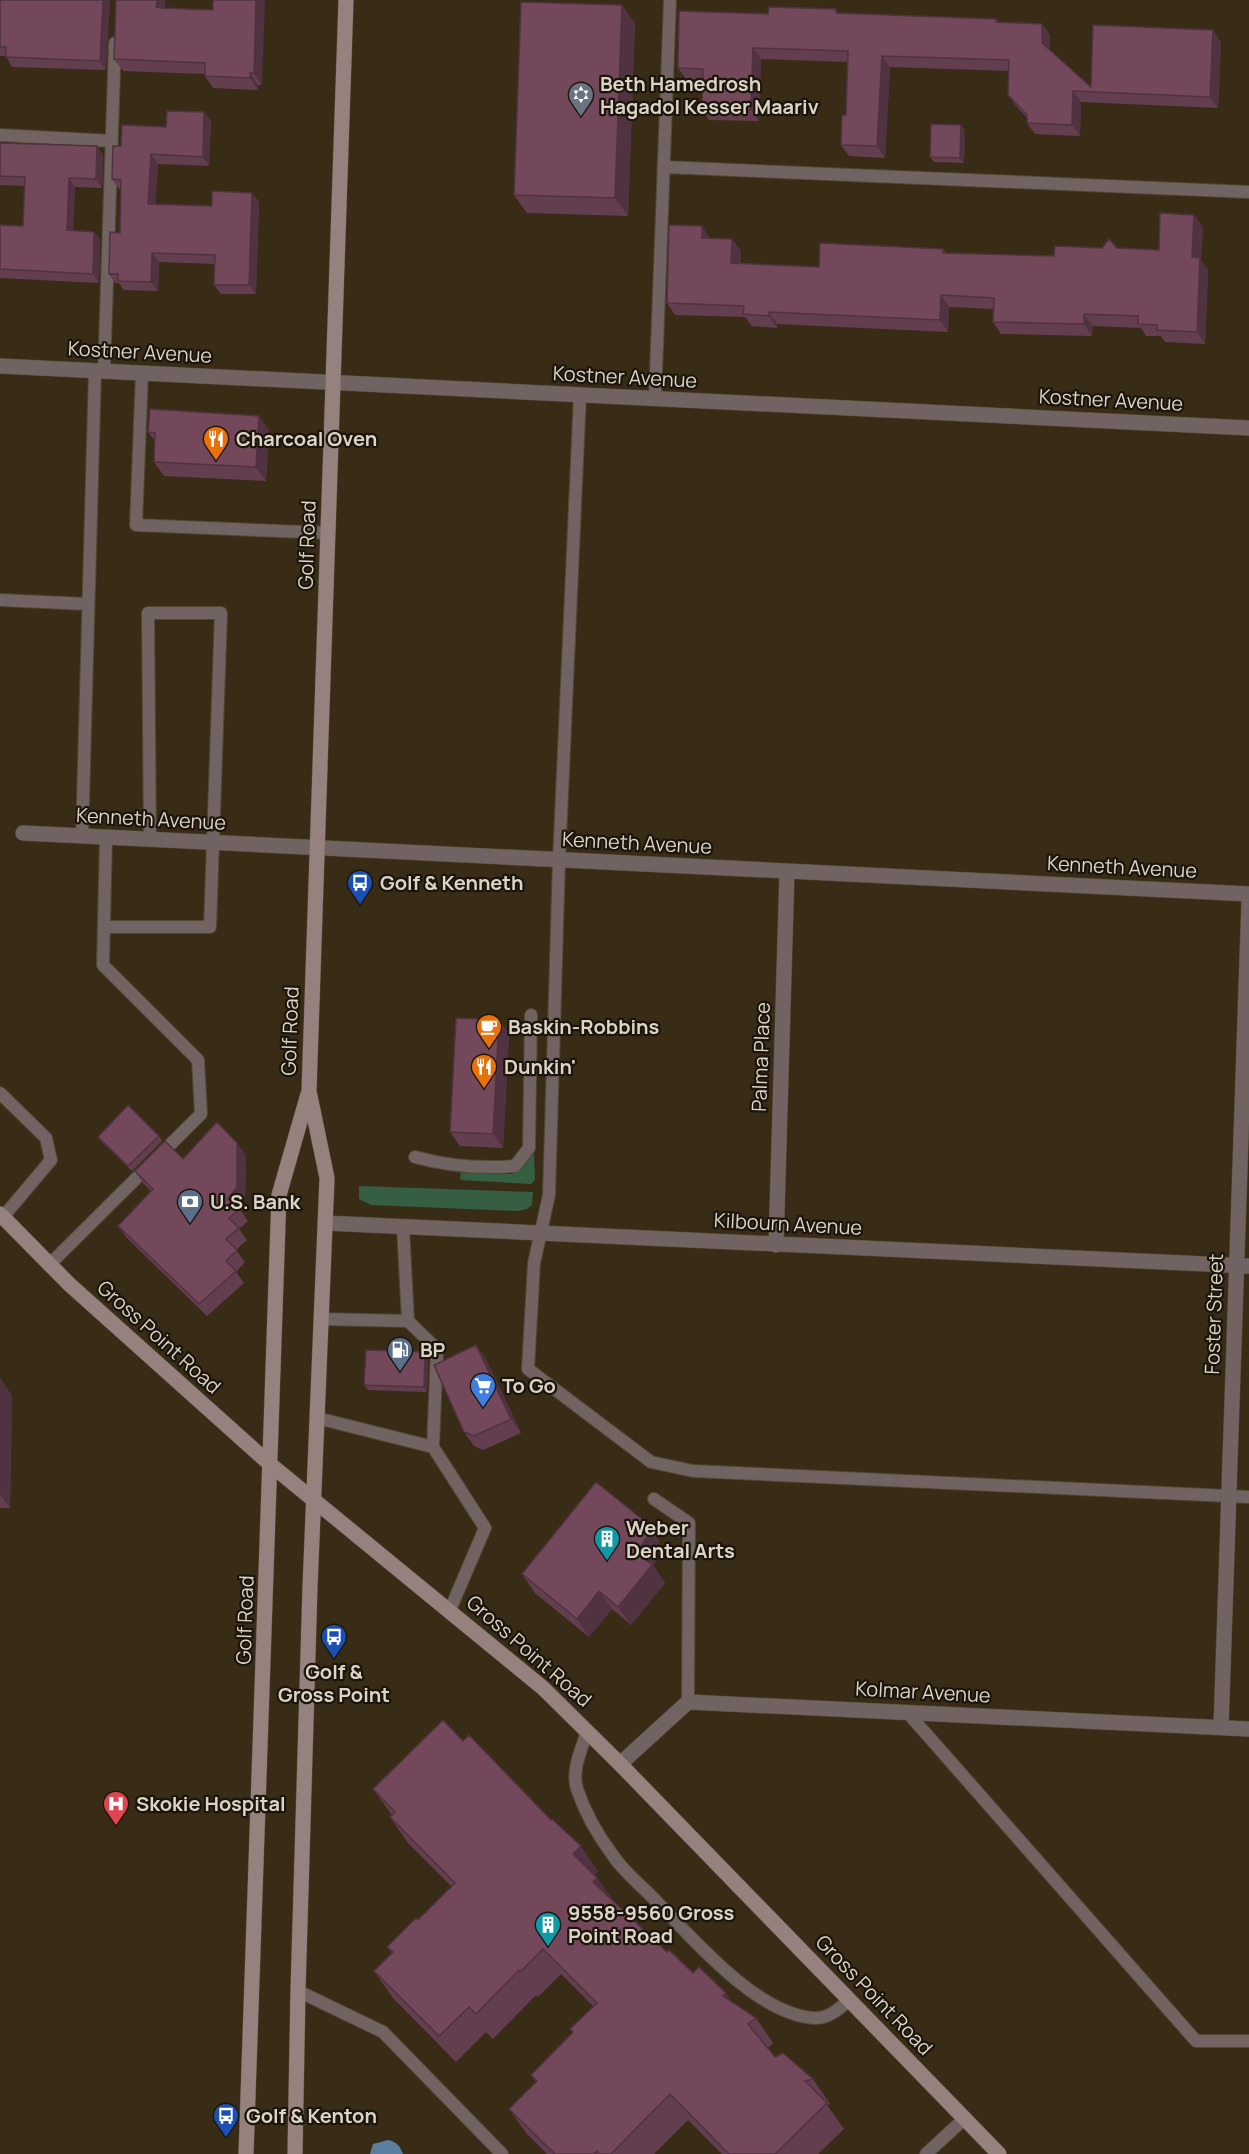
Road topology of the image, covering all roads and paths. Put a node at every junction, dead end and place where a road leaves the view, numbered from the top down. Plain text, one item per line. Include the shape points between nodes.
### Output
1 (346, 0) edge
2 (670, 0) edge
3 (116, 35) edge
4 (0, 135) edge
5 (112, 141) junction
6 (664, 167) junction
7 (1249, 192) edge
8 (0, 366) edge
9 (100, 371) junction
10 (142, 373) junction
11 (333, 383) junction
12 (580, 395) junction
13 (655, 399) junction
14 (1249, 428) edge
15 (328, 533) junction
16 (0, 600) edge
17 (87, 604) junction
18 (23, 833) dead end
19 (82, 837) junction
20 (106, 837) junction
21 (150, 840) junction
22 (214, 843) junction
23 (317, 849) junction
24 (559, 860) junction
25 (787, 871) junction
26 (1249, 894) edge
27 (1249, 901) edge
28 (104, 927) junction
29 (531, 1016) dead end
30 (309, 1091) junction
31 (0, 1093) edge
32 (415, 1157) dead end
33 (1, 1215) edge
34 (325, 1223) junction
35 (403, 1227) junction
36 (539, 1233) junction
37 (776, 1245) junction
38 (50, 1264) junction
39 (1243, 1266) edge
40 (321, 1319) junction
41 (408, 1321) junction
42 (317, 1418) junction
43 (433, 1447) junction
44 (271, 1465) junction
45 (1229, 1496) junction
46 (1249, 1497) edge
47 (654, 1499) dead end
48 (313, 1500) junction
49 (450, 1610) junction
50 (688, 1701) junction
51 (907, 1712) junction
52 (1221, 1727) junction
53 (1249, 1729) edge
54 (587, 1731) junction
55 (620, 1764) junction
56 (298, 1991) junction
57 (849, 2000) junction
58 (1249, 2041) edge
59 (964, 2119) junction
60 (246, 2154) edge
61 (295, 2154) edge
62 (502, 2154) edge
63 (926, 2154) edge
64 (999, 2154) edge

1 - 11 main road, Golf Road
2 - 6 lane
3 - 5 lane
4 - 5 lane
5 - 9 lane
6 - 7 lane
6 - 13 lane
8 - 9 street, Kostner Avenue
9 - 10 street, Kostner Avenue
9 - 17 lane
10 - 11 street, Kostner Avenue
10 - 15 lane via 136,525
11 - 12 street, Kostner Avenue
11 - 15 main road, Golf Road
12 - 13 street, Kostner Avenue
12 - 24 lane
13 - 14 street, Kostner Avenue
15 - 23 main road, Golf Road
16 - 17 lane
17 - 19 lane
18 - 19 street, Kenneth Avenue
19 - 20 street, Kenneth Avenue
20 - 21 street, Kenneth Avenue
20 - 28 lane
21 - 22 street, Kenneth Avenue
21 - 22 lane via 148,613 221,613
22 - 23 street, Kenneth Avenue
22 - 28 lane via 210,927
23 - 24 street, Kenneth Avenue
23 - 30 main road, Golf Road
24 - 25 street, Kenneth Avenue
24 - 36 lane via 549,1195
25 - 26 street, Kenneth Avenue
25 - 37 street, Palma Place
27 - 39 street, Foster Street
28 - 38 lane via 103,966 198,1060 201,1114
29 - 32 lane via 528,1148 516,1166 443,1165
30 - 34 main road, Golf Road via 327,1178
30 - 44 main road, Golf Road via 279,1195
31 - 33 lane via 46,1138 51,1160
33 - 38 main road, Gross Point Road
34 - 35 street, Kilbourn Avenue
34 - 40 main road, Golf Road
35 - 36 street, Kilbourn Avenue
35 - 41 lane
36 - 37 street, Kilbourn Avenue
36 - 45 lane via 528,1369 651,1462 693,1471
37 - 39 street, Kilbourn Avenue
38 - 44 main road, Gross Point Road
39 - 45 street, Foster Street
40 - 41 lane
40 - 42 main road, Golf Road
41 - 43 lane via 437,1349
42 - 43 lane
42 - 48 main road, Golf Road
43 - 49 lane via 485,1528
44 - 48 main road, Gross Point Road
44 - 60 main road, Golf Road
45 - 46 lane
45 - 52 street, Foster Street
47 - 50 lane via 689,1523
48 - 49 main road, Gross Point Road
48 - 56 main road, Golf Road
49 - 54 main road, Gross Point Road via 543,1688
50 - 51 street, Kolmar Avenue
50 - 55 street
51 - 52 street, Kolmar Avenue
51 - 58 lane via 1196,2041
52 - 53 street, Kolmar Avenue
54 - 55 main road, Gross Point Road
54 - 57 lane via 574,1773 593,1826 615,1858 686,1932 741,1983 783,2011 814,2018 826,2016
55 - 57 main road, Gross Point Road
56 - 61 main road, Golf Road
56 - 62 lane via 383,2032
57 - 59 main road, Gross Point Road
59 - 63 lane
59 - 64 main road, Gross Point Road

